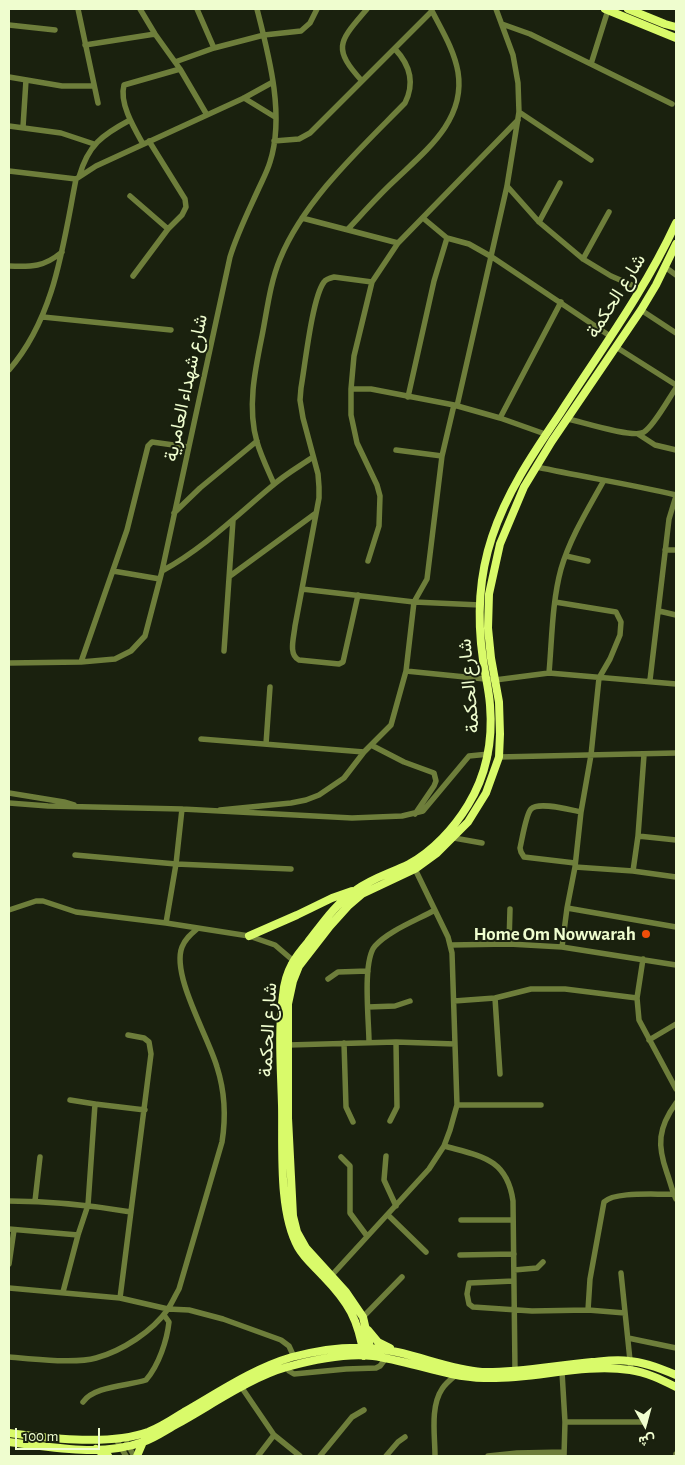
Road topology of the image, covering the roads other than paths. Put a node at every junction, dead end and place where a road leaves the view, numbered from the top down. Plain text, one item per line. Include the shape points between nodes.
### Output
1 (78, 9) edge
2 (140, 9) edge
3 (198, 9) edge
4 (257, 9) edge
5 (317, 9) edge
6 (367, 9) edge
7 (496, 9) edge
8 (628, 9) edge
9 (432, 10) edge
10 (607, 10) edge
11 (502, 24) junction
12 (9, 25) edge
13 (676, 27) edge
14 (55, 30) dead end
15 (155, 34) junction
16 (264, 35) junction
17 (676, 38) edge
18 (85, 45) junction
19 (214, 48) junction
20 (395, 49) junction
21 (175, 62) junction
22 (591, 64) junction
23 (180, 69) junction
24 (9, 77) edge
25 (26, 80) junction
26 (362, 81) junction
27 (273, 82) junction
28 (94, 86) junction
29 (244, 98) junction
30 (98, 104) dead end
31 (672, 104) dead end
32 (519, 112) junction
33 (206, 115) junction
34 (275, 117) junction
35 (130, 120) junction
36 (518, 120) junction
37 (9, 126) edge
38 (23, 127) junction
39 (274, 141) junction
40 (146, 143) junction
41 (94, 144) junction
42 (591, 160) dead end
43 (9, 171) edge
44 (77, 178) junction
45 (560, 183) dead end
46 (507, 186) junction
47 (130, 196) dead end
48 (610, 212) dead end
49 (302, 218) junction
50 (423, 218) junction
51 (539, 222) junction
52 (676, 223) edge
53 (168, 229) junction
54 (348, 229) junction
55 (447, 238) junction
56 (398, 242) junction
57 (676, 244) edge
58 (62, 252) junction
59 (492, 257) junction
60 (583, 259) junction
61 (9, 266) edge
62 (665, 267) junction
63 (676, 275) edge
64 (132, 276) dead end
65 (372, 282) junction
66 (641, 289) junction
67 (561, 302) junction
68 (641, 310) junction
69 (43, 316) junction
70 (171, 330) dead end
71 (676, 333) edge
72 (610, 336) junction
73 (616, 346) junction
74 (9, 370) edge
75 (676, 386) edge
76 (350, 389) junction
77 (408, 397) junction
78 (455, 406) junction
79 (500, 418) junction
80 (568, 419) junction
81 (545, 434) junction
82 (638, 434) junction
83 (257, 441) junction
84 (188, 447) junction
85 (396, 450) dead end
86 (676, 450) edge
87 (442, 456) junction
88 (313, 457) junction
89 (536, 467) junction
90 (603, 482) junction
91 (274, 484) junction
92 (676, 495) edge
93 (174, 513) junction
94 (316, 513) junction
95 (234, 520) junction
96 (665, 550) junction
97 (676, 550) edge
98 (566, 556) junction
99 (368, 561) dead end
100 (588, 561) dead end
101 (113, 571) junction
102 (162, 571) junction
103 (230, 576) junction
104 (160, 579) junction
105 (302, 589) junction
106 (358, 595) junction
107 (414, 602) junction
108 (555, 602) junction
109 (480, 605) junction
110 (659, 611) junction
111 (676, 615) edge
112 (224, 651) dead end
113 (81, 662) junction
114 (9, 663) edge
115 (406, 670) junction
116 (549, 673) junction
117 (599, 678) junction
118 (486, 679) junction
119 (495, 680) junction
120 (650, 680) junction
121 (676, 684) edge
122 (270, 687) dead end
123 (201, 739) dead end
124 (266, 744) junction
125 (371, 745) junction
126 (364, 752) junction
127 (489, 754) junction
128 (676, 754) edge
129 (591, 755) junction
130 (644, 755) junction
131 (499, 756) junction
132 (9, 793) edge
133 (9, 803) edge
134 (76, 806) junction
135 (182, 809) junction
136 (220, 810) junction
137 (581, 812) junction
138 (416, 814) junction
139 (638, 836) junction
140 (454, 838) junction
141 (676, 840) edge
142 (482, 843) dead end
143 (76, 855) dead end
144 (176, 864) junction
145 (575, 865) junction
146 (291, 869) dead end
147 (415, 869) junction
148 (633, 871) junction
149 (676, 877) edge
150 (356, 889) junction
151 (567, 908) junction
152 (510, 909) dead end
153 (9, 910) edge
154 (435, 910) junction
155 (166, 923) junction
156 (676, 927) edge
157 (197, 929) junction
158 (249, 936) junction
159 (508, 944) junction
160 (451, 945) junction
161 (562, 947) junction
162 (643, 959) junction
163 (296, 963) junction
164 (676, 966) edge
165 (368, 970) junction
166 (328, 979) dead end
167 (495, 998) junction
168 (637, 998) junction
169 (410, 1001) dead end
170 (454, 1001) junction
171 (368, 1007) junction
172 (676, 1024) edge
173 (128, 1035) dead end
174 (649, 1040) junction
175 (369, 1042) junction
176 (396, 1042) junction
177 (344, 1043) junction
178 (288, 1044) junction
179 (455, 1044) junction
180 (500, 1074) dead end
181 (676, 1089) edge
182 (70, 1100) dead end
183 (676, 1103) edge
184 (96, 1104) junction
185 (457, 1105) junction
186 (541, 1105) dead end
187 (145, 1110) junction
188 (390, 1121) dead end
189 (353, 1122) dead end
190 (444, 1146) junction
191 (341, 1156) dead end
192 (386, 1156) dead end
193 (40, 1157) dead end
194 (675, 1196) edge
195 (9, 1201) edge
196 (35, 1201) junction
197 (88, 1205) junction
198 (396, 1206) junction
199 (131, 1212) junction
200 (388, 1215) junction
201 (461, 1220) dead end
202 (513, 1220) junction
203 (11, 1229) edge
204 (78, 1235) junction
205 (366, 1236) junction
206 (426, 1252) dead end
207 (514, 1254) junction
208 (460, 1255) dead end
209 (543, 1262) dead end
210 (9, 1264) edge
211 (514, 1270) junction
212 (621, 1273) dead end
213 (332, 1275) junction
214 (402, 1277) dead end
215 (514, 1281) junction
216 (9, 1288) edge
217 (63, 1292) junction
218 (120, 1298) junction
219 (168, 1309) junction
220 (514, 1310) junction
221 (588, 1310) junction
222 (625, 1313) junction
223 (164, 1315) junction
224 (363, 1317) junction
225 (362, 1326) junction
226 (628, 1338) junction
227 (349, 1348) junction
228 (676, 1348) edge
229 (396, 1351) junction
230 (368, 1352) junction
231 (9, 1357) edge
232 (294, 1357) junction
233 (386, 1358) junction
234 (630, 1361) junction
235 (287, 1367) junction
236 (515, 1370) junction
237 (631, 1370) junction
238 (562, 1372) junction
239 (456, 1375) junction
240 (676, 1375) edge
241 (676, 1387) edge
242 (242, 1388) junction
243 (83, 1402) dead end
244 (364, 1410) dead end
245 (565, 1422) junction
246 (645, 1422) dead end
247 (9, 1433) edge
248 (274, 1436) junction
249 (125, 1438) junction
250 (405, 1438) dead end
251 (116, 1439) junction
252 (9, 1442) edge
253 (143, 1442) junction
254 (124, 1447) junction
255 (96, 1449) junction
256 (564, 1454) edge
257 (108, 1456) edge
258 (126, 1456) edge
259 (136, 1456) edge
260 (258, 1456) edge
261 (300, 1456) edge
262 (320, 1456) edge
263 (386, 1456) edge
264 (436, 1456) edge
265 (488, 1456) edge

1 - 18 street
2 - 15 street
3 - 19 street
4 - 16 street, شارع شهداء العامرية
5 - 16 street via 308,26 301,31
6 - 26 street via 346,35 342,50 346,62
7 - 11 street
8 - 13 street
9 - 20 street
9 - 54 street via 458,73 453,112 441,134
10 - 17 street
10 - 22 street
11 - 22 street
11 - 32 street via 516,71
12 - 14 street
15 - 18 street
15 - 21 street
16 - 19 street
16 - 27 street, شارع شهداء العامرية
18 - 28 street
19 - 21 street
20 - 26 street
20 - 49 street via 406,62 411,80 405,103 330,182
21 - 23 street
22 - 31 street
23 - 33 street
23 - 35 street via 124,85
24 - 25 street
25 - 28 street via 62,86
25 - 38 street
26 - 39 street via 310,132 299,139
27 - 29 street
27 - 34 street, شارع شهداء العامرية
28 - 30 street
29 - 33 street
29 - 34 street
32 - 36 street
32 - 42 street
33 - 40 street
34 - 39 street, شارع شهداء العامرية
35 - 40 street
35 - 41 street
36 - 46 street
36 - 50 street
37 - 38 street
38 - 41 street via 61,133
39 - 84 street, شارع شهداء العامرية via 269,165 230,257
40 - 44 street
40 - 53 street via 186,202 182,215
41 - 44 street
43 - 44 street
44 - 58 street
45 - 51 street
46 - 51 street
46 - 59 street
47 - 53 street
48 - 60 street
49 - 54 street
49 - 83 street via 280,258 267,307 252,393
50 - 55 street
50 - 56 street
51 - 60 street
52 - 66 street, شارع الحكمة
53 - 64 street
54 - 56 street
55 - 59 street via 469,244
55 - 77 street
56 - 65 street
57 - 62 street, شارع الحكمة
58 - 61 street via 41,265
58 - 69 street
59 - 67 street
59 - 78 street
60 - 66 street
62 - 63 street
62 - 68 street, شارع الحكمة
65 - 76 street via 354,356
65 - 88 street via 329,278 323,284 316,303 300,400
66 - 72 street, شارع الحكمة
67 - 72 street
67 - 79 street
68 - 71 street
68 - 73 street, شارع الحكمة
69 - 70 street
69 - 74 street
72 - 81 street, شارع الحكمة
73 - 75 street
73 - 80 street, شارع الحكمة
75 - 82 street via 648,428
76 - 77 street
76 - 99 street via 350,414 356,436 380,496 379,526
77 - 78 street
78 - 79 street
78 - 87 street
79 - 81 street
80 - 82 street
80 - 89 street, شارع الحكمة
81 - 109 street, شارع الحكمة via 515,483 496,526 486,559
82 - 86 street via 655,444
83 - 91 street
83 - 93 street
84 - 93 street, شارع شهداء العامرية
84 - 101 street via 152,442 148,446
85 - 87 street
87 - 107 street via 426,579
88 - 91 street
88 - 94 street via 320,487
89 - 90 street
89 - 119 street, شارع الحكمة via 505,528 492,577 488,628
90 - 92 street
90 - 98 street
91 - 95 street
92 - 96 street
93 - 102 street, شارع شهداء العامرية
94 - 103 street
94 - 105 street
95 - 102 street via 195,551
95 - 103 street
96 - 97 street
96 - 110 street
98 - 100 street
98 - 108 street
101 - 104 street
101 - 113 street
102 - 104 street, شارع شهداء العامرية
103 - 112 street
104 - 113 street, شارع شهداء العامرية via 144,636 139,643 115,659
105 - 106 street
105 - 106 street via 293,642 293,654 299,660 343,662
106 - 107 street
107 - 109 street
107 - 115 street
108 - 116 street
108 - 117 street via 614,612 619,616 621,627 617,645
109 - 118 street, شارع الحكمة
110 - 111 street
110 - 120 street
113 - 114 street, شارع شهداء العامرية
115 - 118 street
115 - 125 street via 391,725
116 - 117 street
116 - 119 street
117 - 120 street
117 - 129 street
118 - 119 street
118 - 127 street, شارع الحكمة via 491,707
119 - 131 street, شارع الحكمة via 500,716
120 - 121 street
122 - 124 street
123 - 124 street
124 - 126 street
125 - 126 street
125 - 138 street via 434,773 434,786
126 - 136 street via 344,778 319,795 291,803
127 - 138 street via 469,756 428,806
127 - 150 street, شارع الحكمة via 467,808 428,852
128 - 130 street
129 - 130 street
129 - 131 street
129 - 137 street
130 - 139 street
131 - 140 street, شارع الحكمة via 486,792
132 - 134 street
133 - 134 street
134 - 135 street
135 - 136 street
135 - 144 street
136 - 138 street via 352,818
137 - 145 street
137 - 145 street via 544,805 533,808 528,814 520,848 524,857
139 - 141 street
139 - 148 street
140 - 142 street
140 - 147 street, شارع الحكمة
143 - 144 street
144 - 146 street
144 - 155 street
145 - 148 street
145 - 151 street
147 - 154 street
147 - 163 street, شارع الحكمة via 355,899
148 - 149 street
150 - 158 street
150 - 163 street, شارع الحكمة via 338,906
151 - 156 street
151 - 161 street
152 - 159 street
153 - 155 street via 43,901 76,912
154 - 160 street
154 - 165 street via 382,940 371,952
155 - 157 street
157 - 158 street
157 - 219 street via 182,948 181,963 185,984 223,1087 225,1126 182,1280
158 - 163 street via 275,945
159 - 160 street
159 - 161 street
160 - 170 street
161 - 162 street
162 - 164 street
162 - 168 street
163 - 178 street, شارع الحكمة via 290,994
163 - 225 street, شارع الحكمة via 287,976 281,1017 287,1212 300,1251 342,1297
165 - 166 street via 338,972
165 - 171 street
167 - 168 street via 531,989 565,989
167 - 170 street
167 - 180 street
168 - 174 street via 639,1020
169 - 171 street via 396,1006
170 - 179 street
171 - 175 street
172 - 174 street
173 - 187 street via 144,1038 151,1048
174 - 181 street
175 - 176 street
175 - 177 street
176 - 179 street
176 - 188 street via 396,1107
177 - 178 street
177 - 189 street via 346,1107
178 - 213 street, شارع الحكمة via 293,1216 306,1248
179 - 185 street
182 - 184 street
183 - 194 street via 666,1121 660,1143 661,1158
184 - 187 street
184 - 197 street
185 - 186 street
185 - 190 street
187 - 199 street
190 - 198 street via 429,1169
190 - 202 street via 482,1156 500,1168 511,1187
191 - 205 street via 350,1166 350,1213
192 - 198 street via 384,1180
193 - 196 street
194 - 221 street via 626,1195 604,1202 590,1279
195 - 196 street
196 - 197 street
197 - 199 street
197 - 204 street
198 - 200 street
199 - 218 street
200 - 205 street
200 - 206 street
201 - 202 street
202 - 207 street
203 - 204 street
203 - 210 street
204 - 217 street
205 - 213 street
207 - 208 street
207 - 211 street
209 - 211 street via 537,1268
211 - 215 street
212 - 222 street
213 - 224 street, شارع الحكمة
214 - 224 street
215 - 220 street
215 - 220 street via 469,1283 468,1303 471,1306
216 - 217 street
217 - 218 street
218 - 219 street
219 - 223 street
219 - 232 street via 189,1310 223,1319 281,1340 289,1346
220 - 221 street
220 - 236 street
221 - 222 street
222 - 226 street
223 - 231 street via 128,1344 96,1359
223 - 243 street via 169,1322 166,1335 155,1368 146,1380 98,1391
224 - 225 street, شارع الحكمة
225 - 227 street
225 - 229 street via 378,1342
225 - 230 street, شارع الحكمة
226 - 228 street
226 - 234 street
227 - 230 street
227 - 232 street
229 - 230 street
229 - 236 street via 476,1371
230 - 233 street
230 - 235 street
232 - 249 street via 244,1378 157,1428
233 - 235 street via 376,1368 294,1374
233 - 239 street
234 - 236 street
234 - 237 street
234 - 240 street
235 - 242 street
237 - 238 street
237 - 241 street
238 - 239 street via 496,1378
238 - 245 street
239 - 264 street via 441,1390 436,1406
242 - 248 street
242 - 253 street
244 - 262 street via 352,1417
245 - 246 street
245 - 256 street
247 - 251 street
248 - 260 street
248 - 261 street
249 - 251 street
249 - 254 street
250 - 263 street
251 - 254 street
252 - 255 street
253 - 254 street
253 - 259 street
254 - 255 street
254 - 258 street
254 - 259 street
255 - 257 street
256 - 265 street

